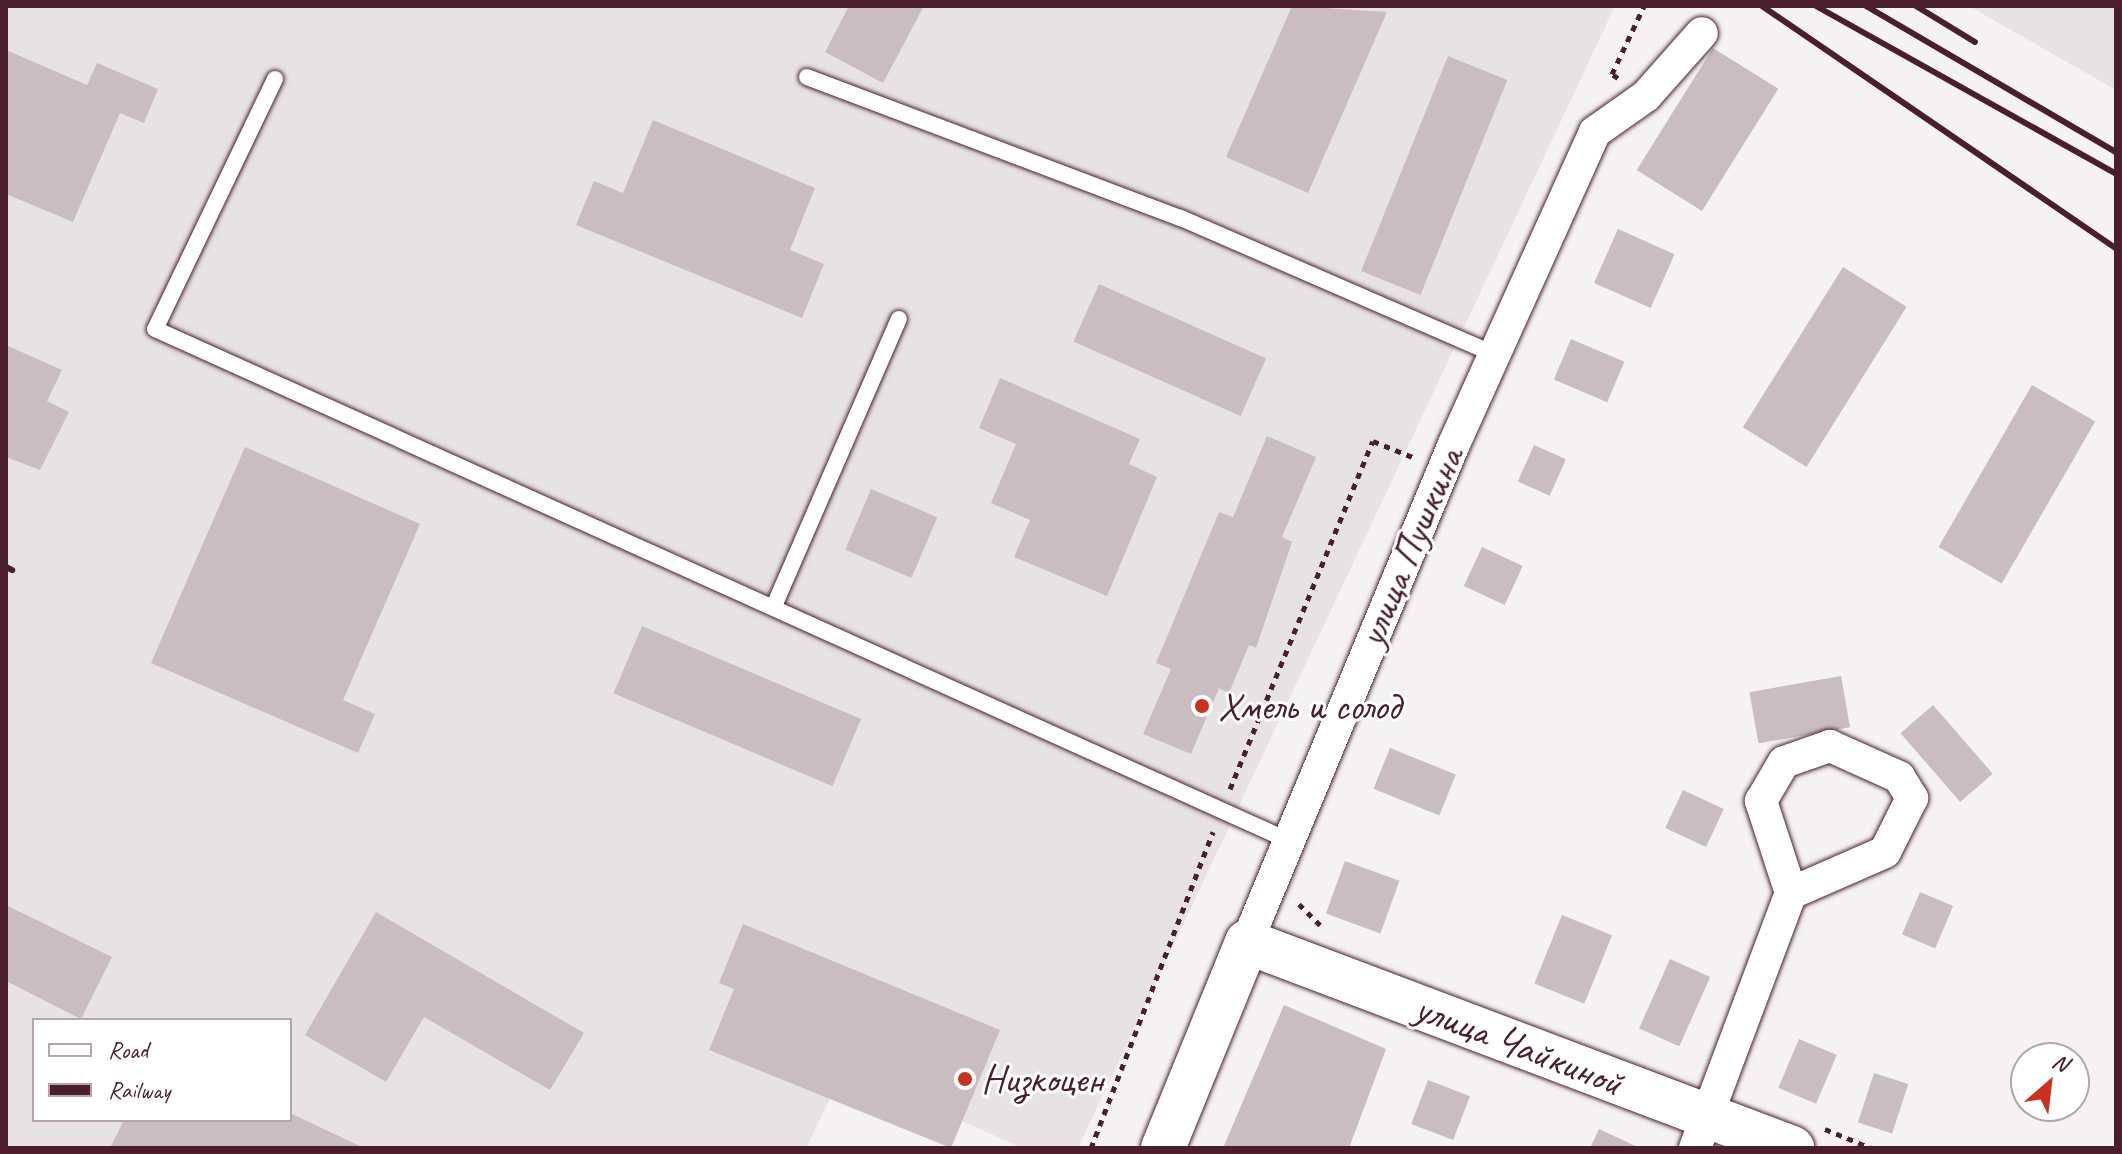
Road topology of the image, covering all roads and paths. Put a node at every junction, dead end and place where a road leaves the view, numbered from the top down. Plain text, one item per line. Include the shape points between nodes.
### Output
1 (1644, 6) edge
2 (1702, 33) dead end
3 (1612, 74) dead end
4 (807, 77) dead end
5 (275, 79) dead end
6 (899, 319) dead end
7 (1494, 354) junction
8 (1444, 469) junction
9 (774, 606) junction
10 (1220, 814) junction
11 (1285, 839) junction
12 (1791, 893) junction
13 (1299, 898) dead end
14 (1326, 930) dead end
15 (1247, 942) junction
16 (1701, 1132) edge
17 (1803, 1136) edge
18 (1091, 1148) edge
19 (1163, 1148) edge
20 (1871, 1148) edge

1 - 3 path
2 - 7 street, улица Пушкина via 1646,96 1595,132
4 - 7 lane via 1181,218
5 - 9 lane via 155,329
6 - 9 lane
7 - 8 street, улица Пушкина
8 - 10 path via 1373,441
8 - 11 street, улица Пушкина
9 - 10 lane
10 - 11 lane
10 - 18 path
11 - 15 street, улица Пушкина
12 - 12 street via 1885,852 1912,798 1899,777 1830,746 1784,762 1761,801
12 - 16 street
13 - 14 path via 1300,910
15 - 16 street, улица Чайкиной
15 - 19 street, улица Пушкина
16 - 17 street, улица Чайкиной
17 - 20 path

